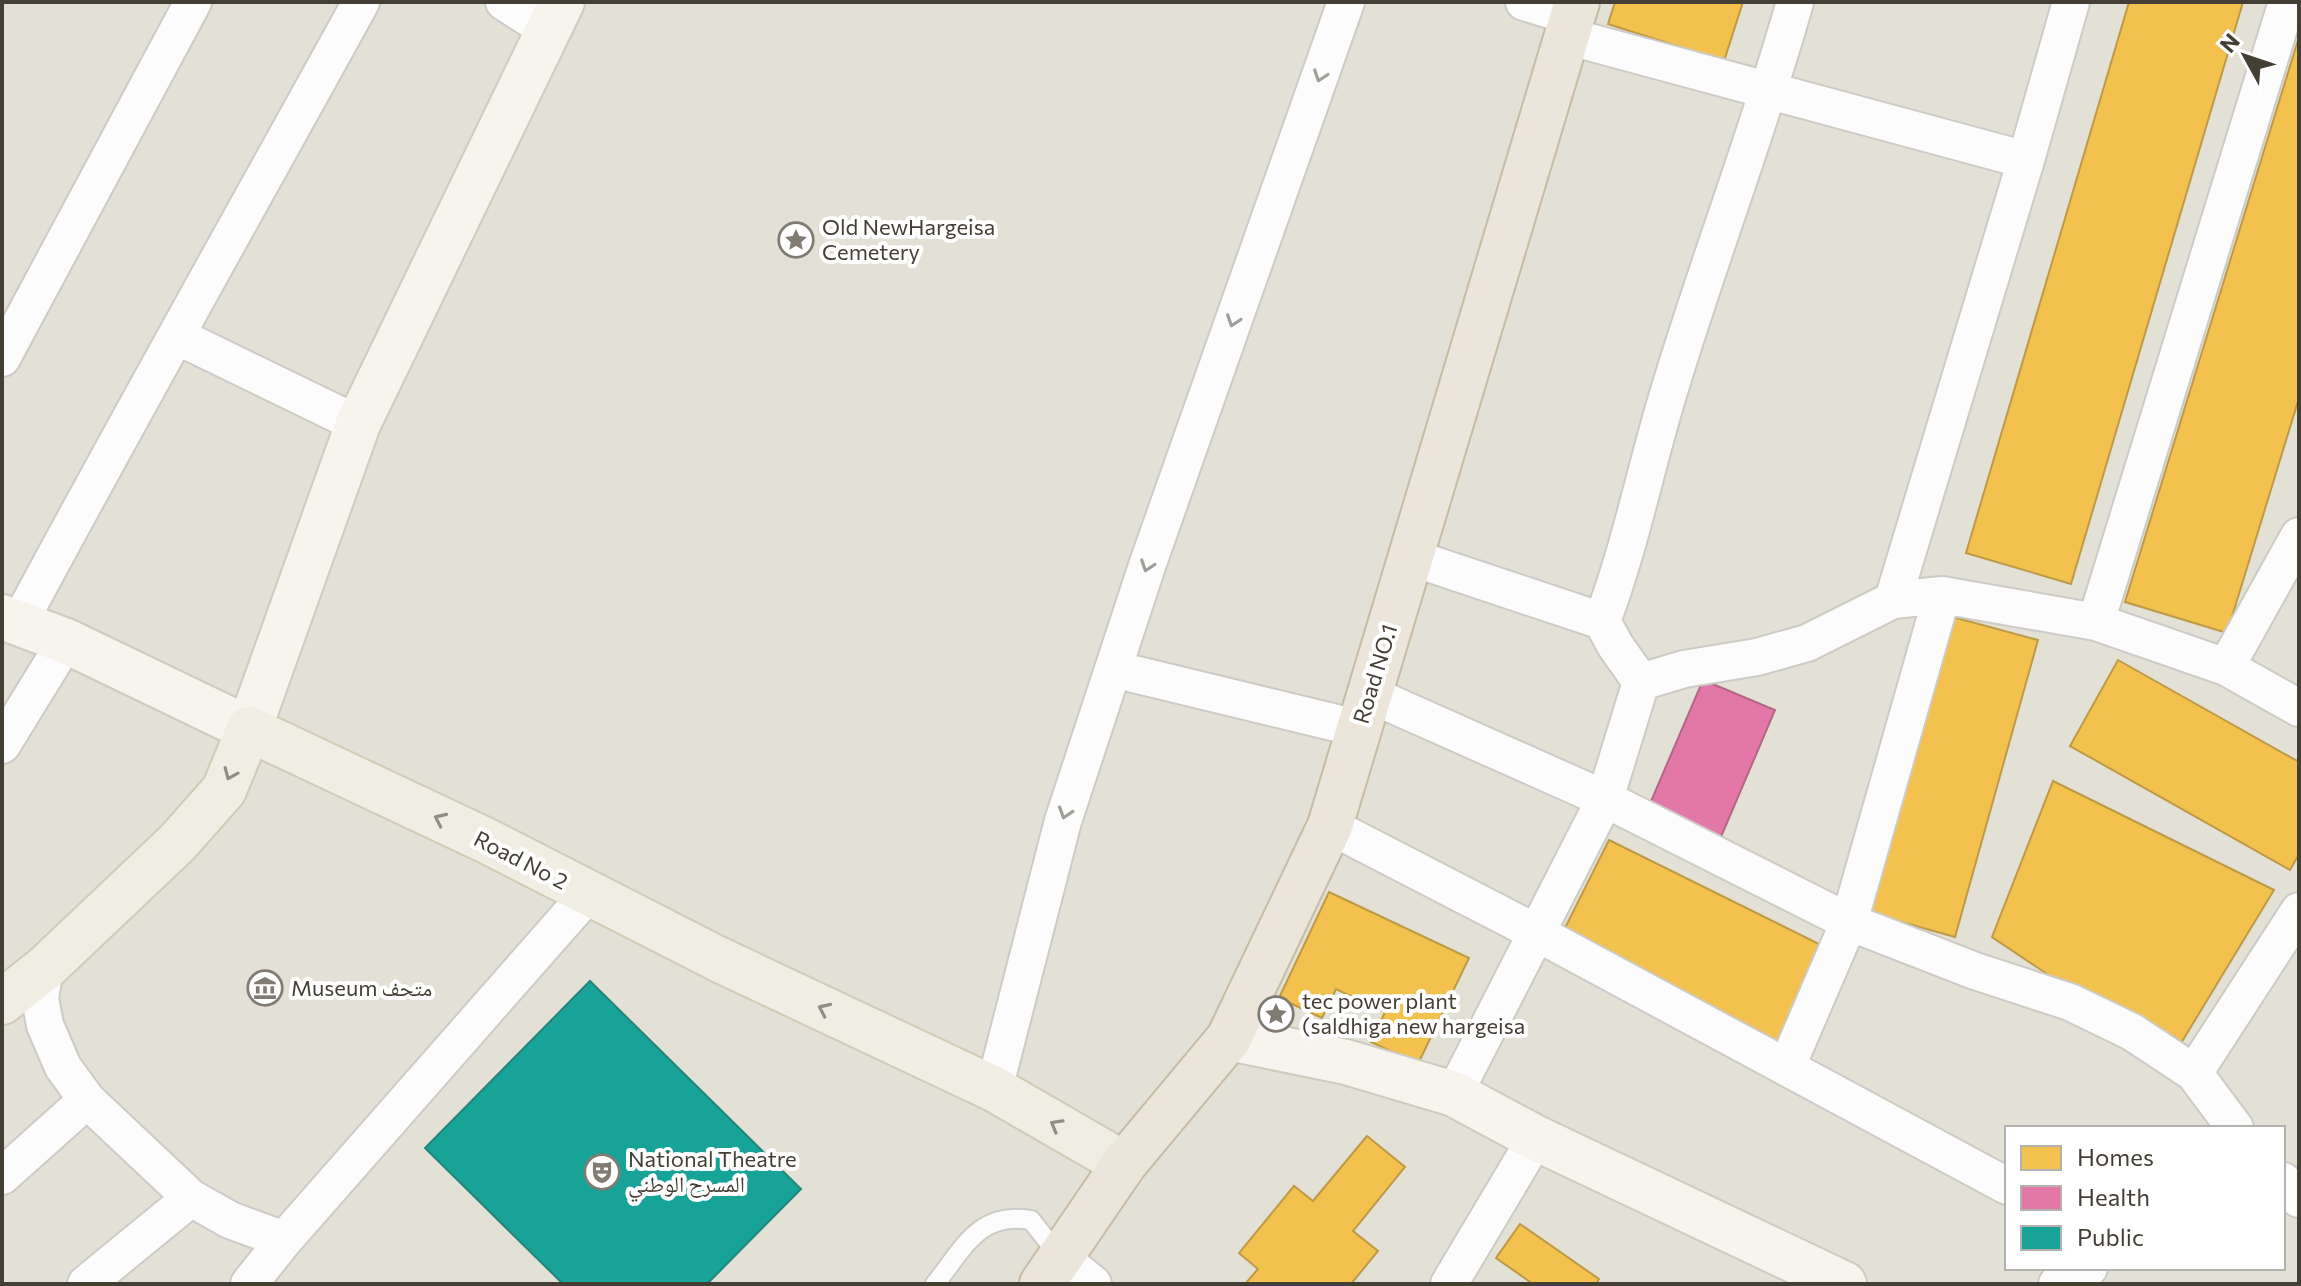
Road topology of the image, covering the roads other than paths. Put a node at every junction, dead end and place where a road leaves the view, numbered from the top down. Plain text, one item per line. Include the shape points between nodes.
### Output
1 (193, 2) edge
2 (361, 2) edge
3 (504, 2) edge
4 (1346, 2) edge
5 (1524, 2) edge
6 (1795, 2) edge
7 (2071, 2) edge
8 (2287, 2) edge
9 (555, 16) edge
10 (1572, 18) edge
11 (1770, 91) junction
12 (2026, 160) junction
13 (177, 336) junction
14 (2, 358) edge
15 (358, 424) junction
16 (2299, 536) edge
17 (1410, 557) junction
18 (1942, 595) junction
19 (1893, 600) junction
20 (10, 620) edge
21 (1602, 621) junction
22 (2096, 622) junction
23 (66, 641) junction
24 (2226, 667) junction
25 (1113, 669) junction
26 (1641, 682) junction
27 (2299, 708) edge
28 (1363, 711) junction
29 (249, 729) junction
30 (2, 745) edge
31 (1605, 799) junction
32 (1330, 826) junction
33 (588, 894) junction
34 (2299, 911) edge
35 (1849, 922) junction
36 (1537, 933) junction
37 (45, 968) junction
38 (2, 1002) edge
39 (1229, 1038) junction
40 (1787, 1066) junction
41 (2194, 1073) junction
42 (994, 1089) junction
43 (1454, 1094) junction
44 (87, 1100) junction
45 (2234, 1126) edge
46 (1536, 1138) junction
47 (1124, 1164) junction
48 (2, 1176) edge
49 (2285, 1184) edge
50 (2005, 1185) edge
51 (191, 1198) junction
52 (2299, 1202) edge
53 (284, 1240) junction
54 (1051, 1270) edge
55 (2085, 1270) edge
56 (86, 1284) edge
57 (249, 1284) edge
58 (935, 1284) edge
59 (1093, 1284) edge
60 (1449, 1284) edge
61 (1844, 1284) edge
62 (2057, 1284) edge

1 - 14 street
2 - 13 street
3 - 9 street
4 -> 25 street
5 - 10 street
6 - 11 street
7 - 12 street
8 - 22 street
9 - 15 street
10 - 11 street
10 - 17 highway, Road NO.1
11 - 12 street
11 - 21 street via 1670,388
12 - 19 street
13 - 15 street
13 - 20 street
15 - 29 street
16 - 24 street
17 - 21 street
17 - 28 highway, Road NO.1
18 - 19 street
18 - 22 street
18 - 35 street
19 - 26 street via 1807,643
20 - 23 street
21 - 26 street
22 - 24 street
23 - 29 street
23 - 30 street
24 - 27 street
25 - 28 street
25 -> 42 street via 1063,821
26 - 31 street
28 - 31 street
28 - 32 highway, Road NO.1
33 -> 29 main road, Road No 2
29 -> 37 main road via 224,790 177,843
31 - 35 street
31 - 36 street
32 - 36 street
32 - 39 highway, Road NO.1
42 -> 33 main road, Road No 2
33 - 53 street
34 - 41 street
35 - 40 street
35 - 41 street via 2070,1002 2132,1032
36 - 40 street
36 - 43 street
37 - 38 main road
37 - 44 street via 40,998 45,1025 63,1067
39 - 43 street via 1346,1062
39 - 47 highway, Road NO.1
40 - 50 street
41 - 45 street
47 -> 42 main road, Road No 2
43 - 46 street
44 - 48 street
44 - 51 street
46 - 60 street
46 - 61 street
47 - 54 highway, Road NO.1
49 - 52 street
51 - 53 street
51 - 56 street
53 - 57 street
54 - 58 lane via 1031,1220 1012,1217 982,1227
54 - 59 street
55 - 62 street

